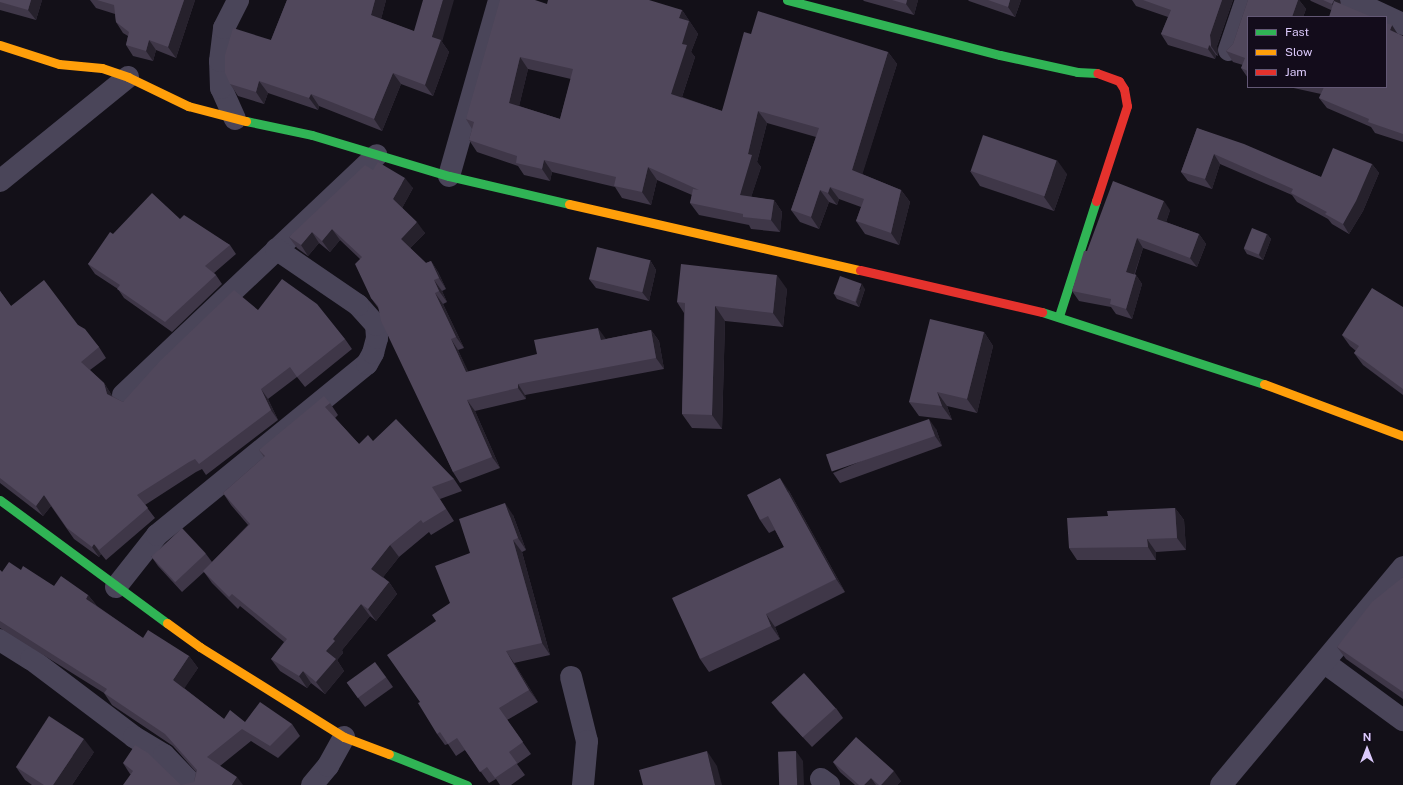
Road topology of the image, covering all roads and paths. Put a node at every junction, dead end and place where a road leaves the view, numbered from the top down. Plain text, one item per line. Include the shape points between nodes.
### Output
1 (238, 0) edge
2 (500, 0) edge
3 (786, 0) edge
4 (1246, 0) edge
5 (1351, 0) edge
6 (1386, 16) edge
7 (1387, 17) edge
8 (1403, 24) edge
9 (0, 45) edge
10 (1229, 50) edge
11 (128, 77) junction
12 (235, 119) junction
13 (377, 155) junction
14 (449, 176) junction
15 (0, 181) edge
16 (276, 249) junction
17 (1059, 316) junction
18 (123, 395) dead end
19 (1403, 436) edge
20 (0, 500) edge
21 (1403, 567) edge
22 (116, 587) junction
23 (0, 640) edge
24 (1325, 663) junction
25 (571, 676) dead end
26 (1403, 720) edge
27 (344, 737) junction
28 (193, 785) edge
29 (312, 785) edge
30 (467, 785) edge
31 (583, 785) edge
32 (1221, 785) edge

1 - 12 street via 224,28 220,61 221,88
2 - 14 street
3 - 17 street via 1000,55 1077,72 1102,73 1119,81 1124,89 1127,106
4 - 10 street
5 - 6 street
7 - 8 street
9 - 11 street via 59,64 102,68
11 - 12 street via 149,84 188,106
11 - 15 street
12 - 13 street via 312,135
13 - 14 street
13 - 16 street
14 - 17 street
16 - 18 street
16 - 22 street via 358,306 376,325 377,338 373,353 367,364 157,535
17 - 19 street via 1232,372
20 - 22 street
21 - 24 street
22 - 27 street via 200,648
23 - 28 street via 31,659 134,737 164,755
24 - 26 street
24 - 32 street
25 - 31 street via 587,741
27 - 29 street via 328,766
27 - 30 street

